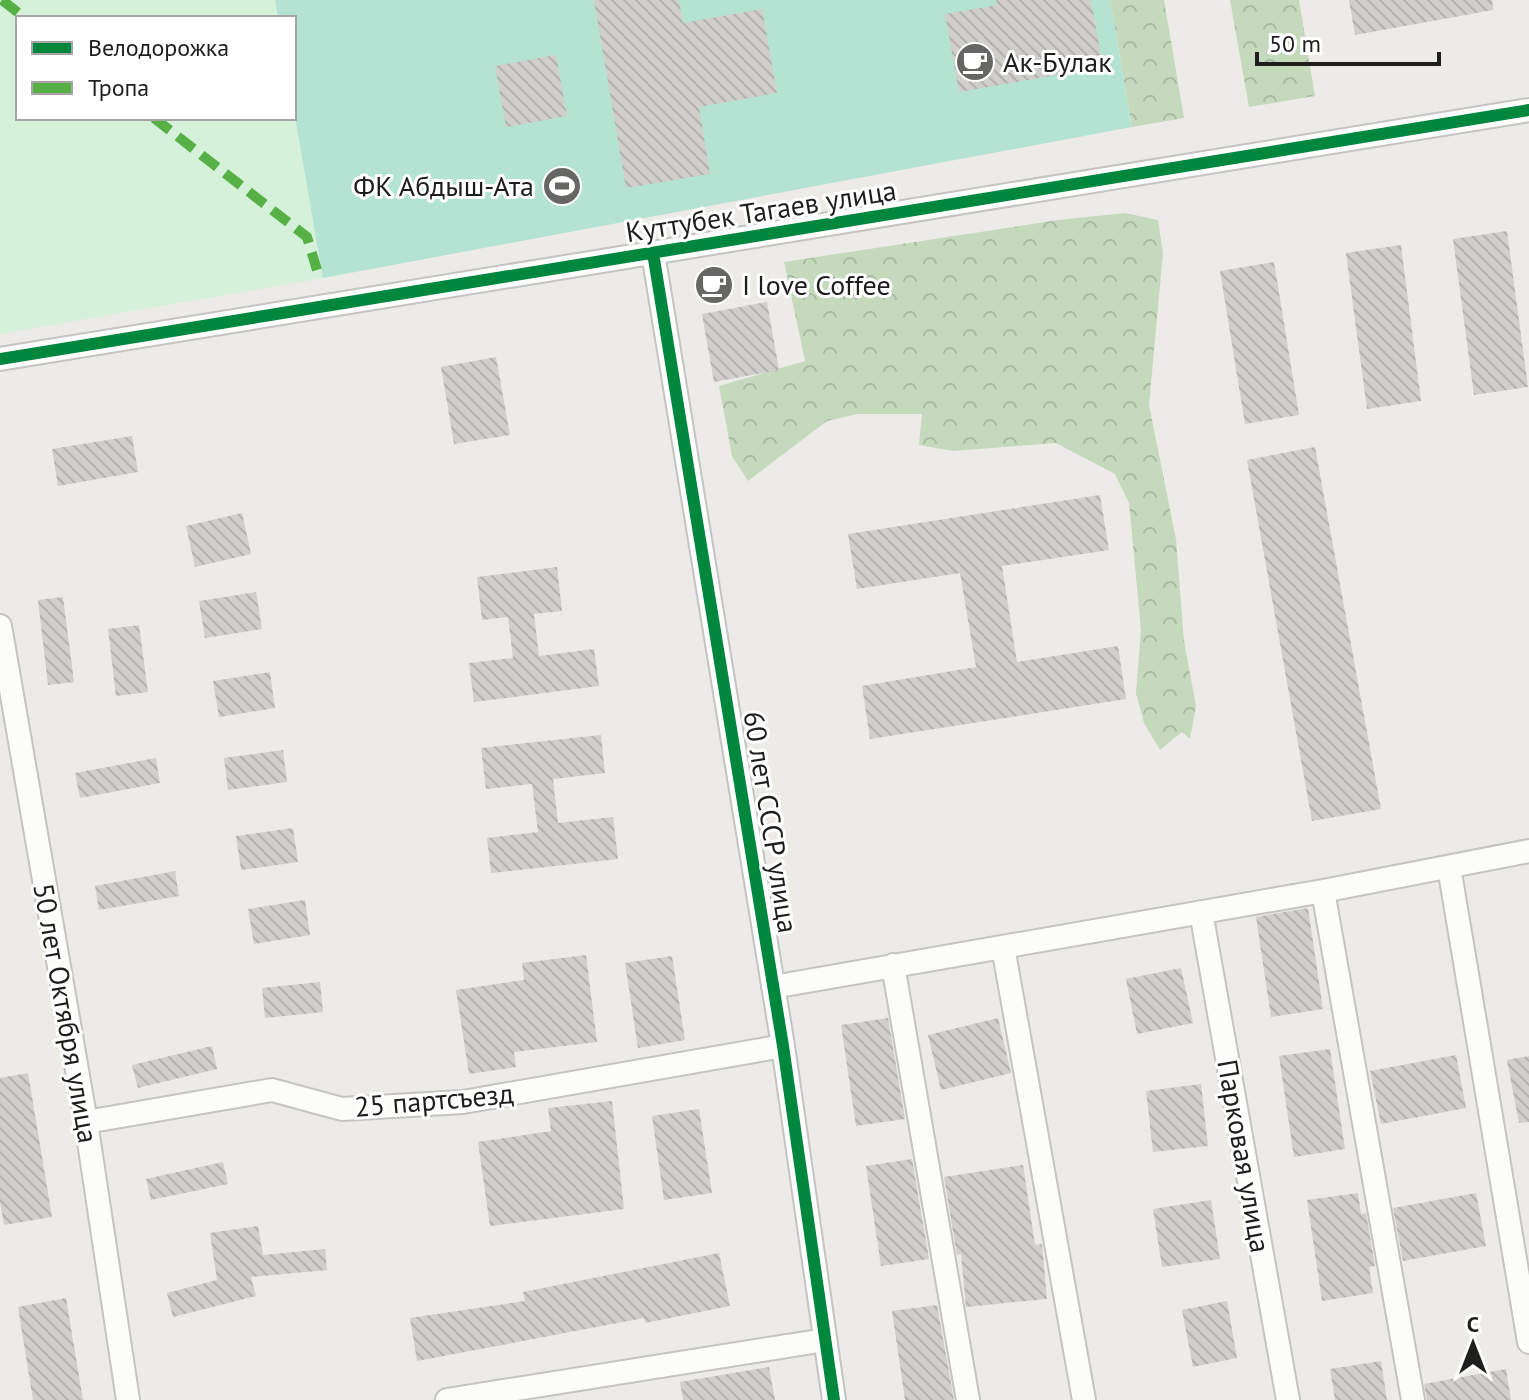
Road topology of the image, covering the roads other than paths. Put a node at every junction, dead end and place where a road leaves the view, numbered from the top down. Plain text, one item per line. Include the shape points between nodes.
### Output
1 (1529, 110) edge
2 (653, 253) junction
3 (0, 359) edge
4 (0, 626) edge
5 (1529, 851) edge
6 (1449, 867) junction
7 (1323, 891) junction
8 (1201, 912) junction
9 (1003, 947) junction
10 (893, 965) junction
11 (773, 987) junction
12 (783, 1046) junction
13 (86, 1122) junction
14 (825, 1340) junction
15 (1529, 1342) edge
16 (128, 1400) edge
17 (447, 1400) edge
18 (834, 1400) edge
19 (968, 1400) edge
20 (1084, 1400) edge
21 (1288, 1400) edge
22 (1413, 1400) edge

1 - 2 street, Куттубек Тагаев улица
2 - 3 street, Куттубек Тагаев улица
2 - 11 street, 60 лет СССР улица
4 - 13 street, 50 лет Октября улица
5 - 6 street
6 - 7 street
6 - 15 street
7 - 8 street
7 - 22 street
8 - 9 street
8 - 21 street, Парковая улица
9 - 10 street
9 - 20 street
10 - 11 street
10 - 19 street
11 - 12 street, 60 лет СССР улица
12 - 13 street, 25 партсъезд via 463,1102 342,1109 272,1090
12 - 14 street, 60 лет СССР улица
13 - 16 street, 50 лет Октября улица
14 - 17 street
14 - 18 street, 60 лет СССР улица

